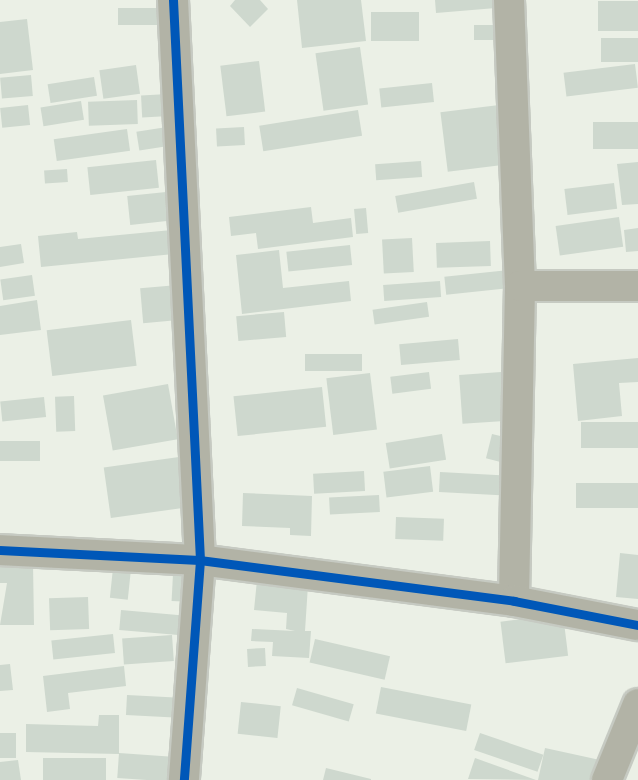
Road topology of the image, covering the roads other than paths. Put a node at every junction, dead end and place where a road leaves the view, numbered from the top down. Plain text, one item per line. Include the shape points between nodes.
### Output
1 (173, 0) edge
2 (509, 0) edge
3 (520, 286) junction
4 (638, 286) edge
5 (0, 550) edge
6 (200, 560) junction
7 (514, 601) junction
8 (638, 626) edge
9 (638, 704) edge
10 (184, 780) edge
11 (607, 780) edge

1 - 6 street
2 - 3 street
3 - 4 street
3 - 7 street
5 - 6 street
6 - 7 street
6 - 10 street
7 - 8 street
9 - 11 street

